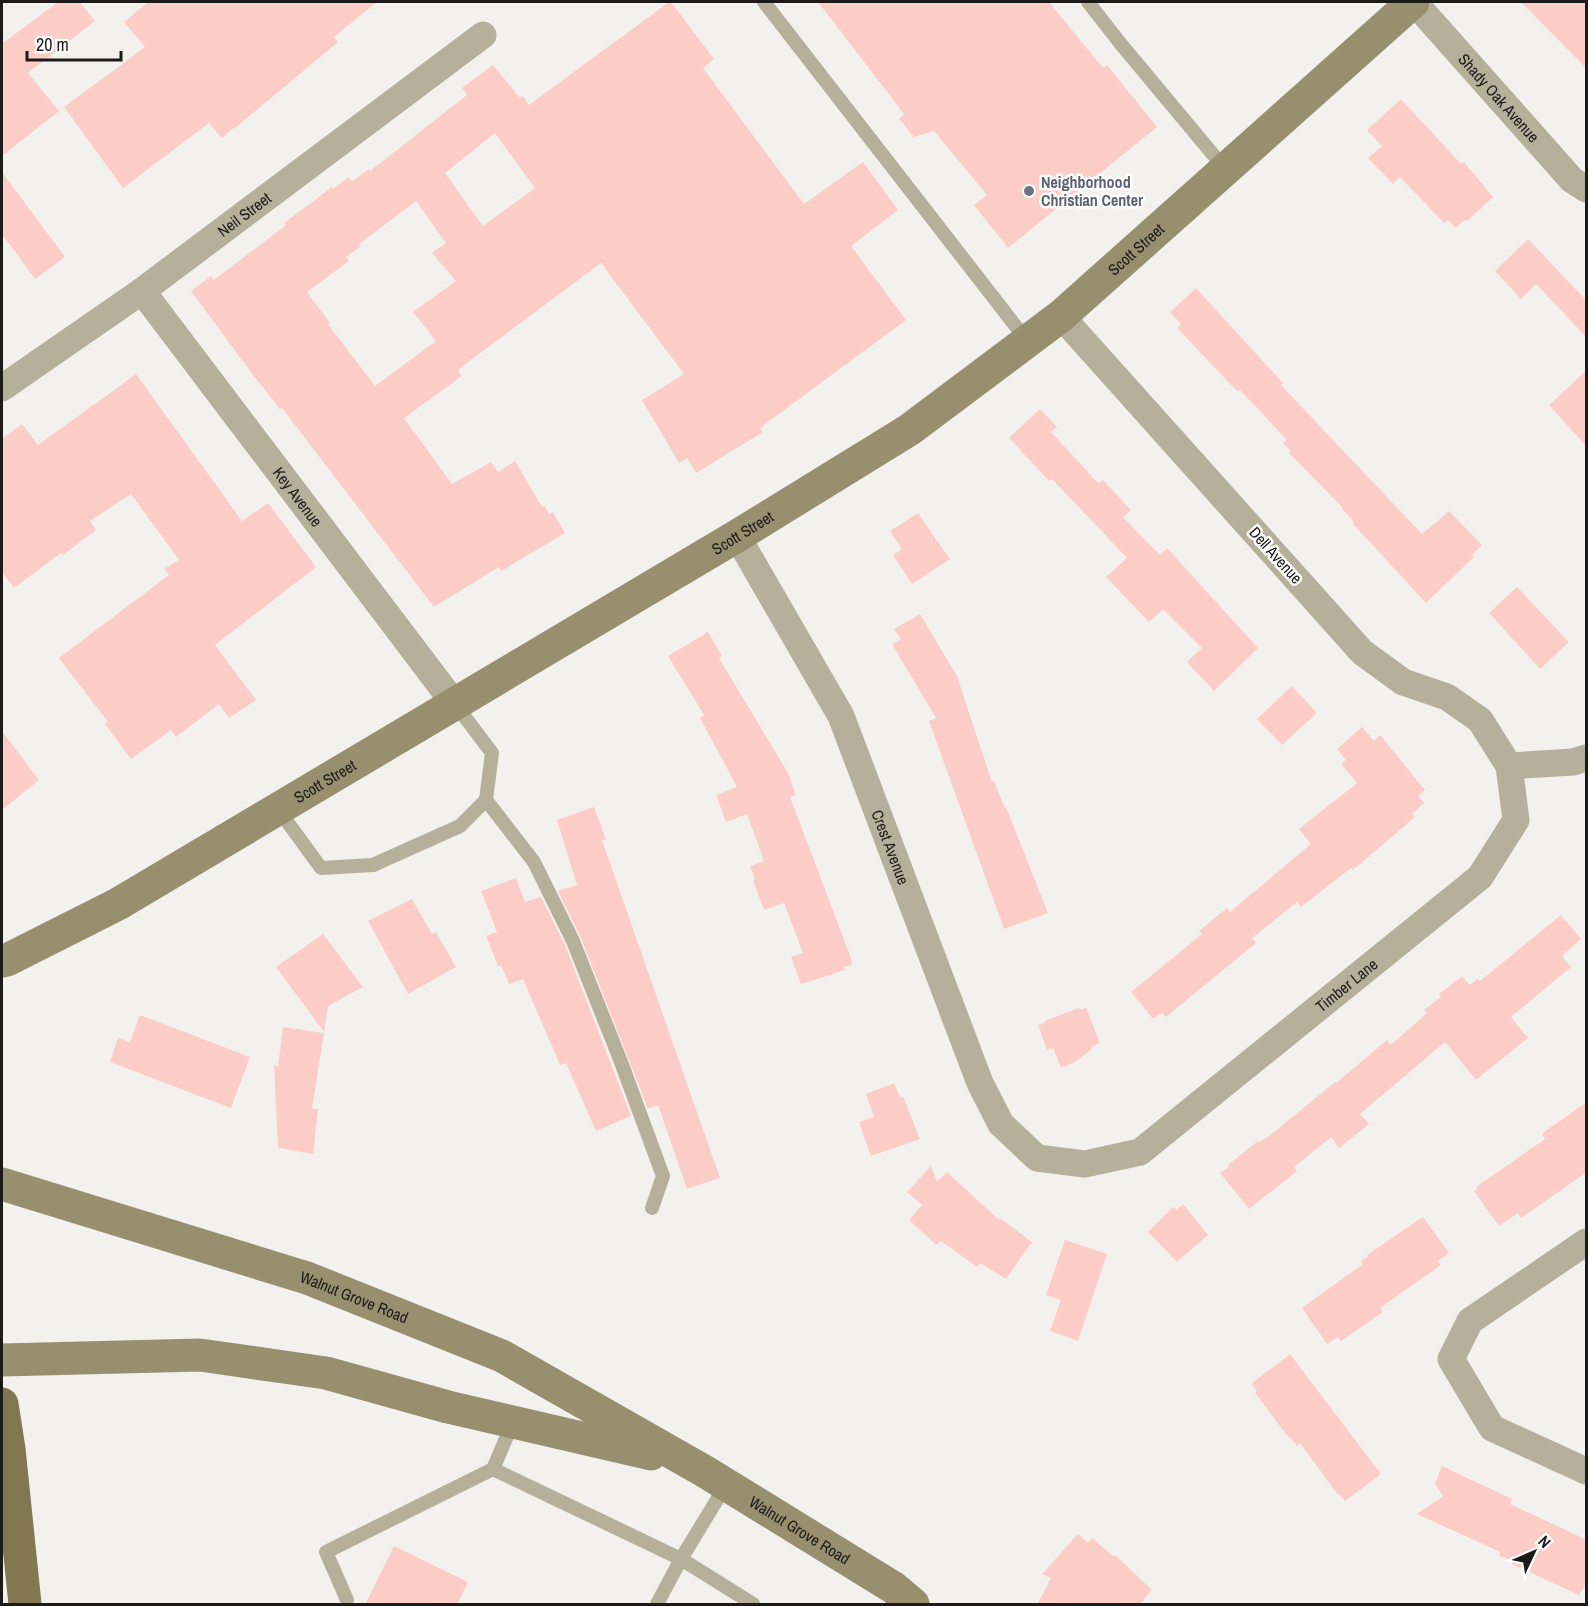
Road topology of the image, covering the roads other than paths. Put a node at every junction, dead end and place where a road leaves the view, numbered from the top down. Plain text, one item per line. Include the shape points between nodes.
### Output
1 (764, 2) edge
2 (1088, 2) edge
3 (1413, 2) edge
4 (483, 35) dead end
5 (1226, 170) junction
6 (1587, 189) edge
7 (142, 291) junction
8 (1061, 316) junction
9 (1028, 342) junction
10 (2, 388) edge
11 (737, 536) junction
12 (454, 703) junction
13 (1587, 758) edge
14 (1509, 766) junction
15 (486, 800) junction
16 (278, 808) junction
17 (2, 961) edge
18 (1036, 1158) joint
19 (2, 1184) edge
20 (652, 1208) dead end
21 (1587, 1242) edge
22 (2, 1360) edge
23 (2, 1404) edge
24 (513, 1422) junction
25 (686, 1461) junction
26 (493, 1469) junction
27 (1587, 1471) edge
28 (726, 1485) junction
29 (681, 1559) junction
30 (347, 1600) dead end
31 (25, 1605) edge
32 (657, 1605) edge
33 (753, 1605) edge
34 (913, 1605) edge

1 - 9 lane
2 - 5 lane
3 - 5 main road, Scott Street
3 - 6 street, Shady Oak Avenue via 1572,180
4 - 7 street, Neil Street
5 - 8 main road, Scott Street
7 - 10 street, Neil Street
7 - 12 street, Key Avenue
8 - 9 main road, Scott Street
8 - 14 street, Dell Avenue via 1362,652 1403,682 1447,697 1480,720
9 - 11 main road, Scott Street via 909,430
11 - 12 main road, Scott Street
11 - 18 street, Crest Avenue via 841,717 980,1083 1001,1124
12 - 15 lane via 492,753
12 - 16 main road, Scott Street
13 - 14 street
14 - 18 street, Timber Lane via 1516,820 1480,877 1140,1152 1084,1164
15 - 16 lane via 460,826 373,865 321,868
15 - 20 lane via 534,862 573,940 663,1176
16 - 17 main road, Scott Street via 118,904
19 - 25 main road, Walnut Grove Road via 307,1278 502,1356
21 - 27 street via 1470,1321 1451,1359 1492,1428
22 - 24 main road, Walnut Grove Road via 200,1355 326,1373
23 - 31 main road
24 - 25 main road, Walnut Grove Road
24 - 26 lane
25 - 28 main road, Walnut Grove Road
26 - 29 lane
26 - 30 lane via 326,1552
28 - 29 lane
28 - 34 main road, Walnut Grove Road via 894,1588
29 - 32 lane
29 - 33 lane

